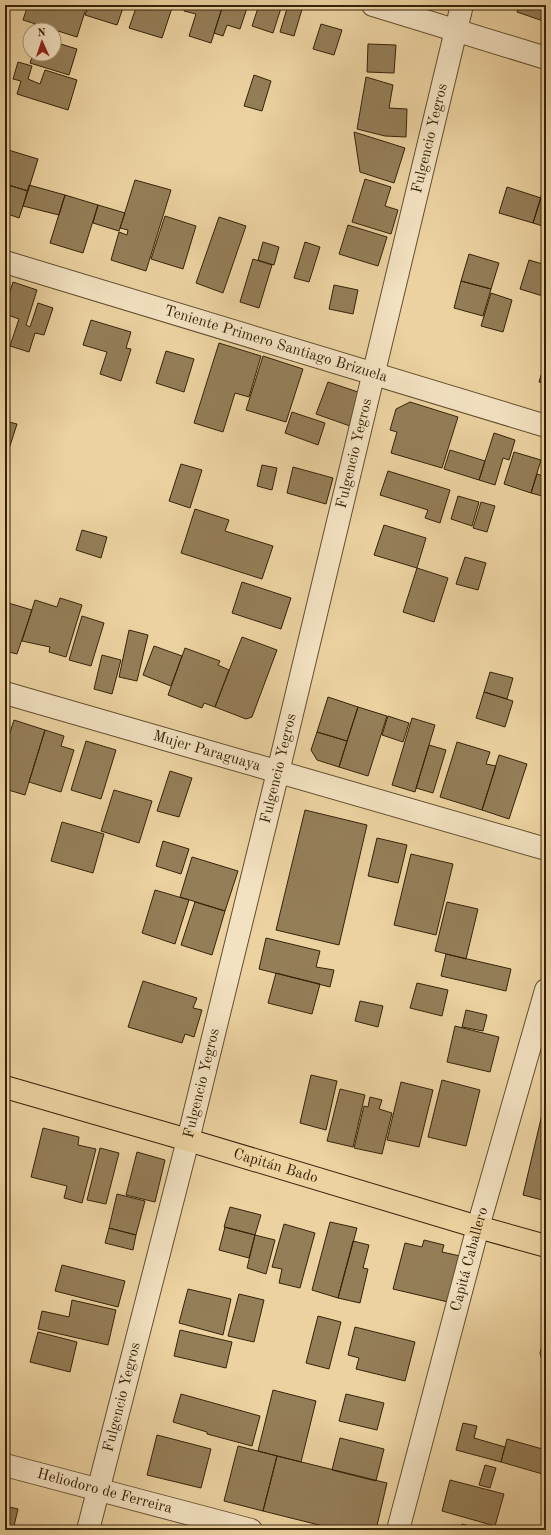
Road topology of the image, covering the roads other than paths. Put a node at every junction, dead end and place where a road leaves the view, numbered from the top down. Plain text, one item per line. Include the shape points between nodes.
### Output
1 (373, 5) edge
2 (462, 5) edge
3 (456, 30) junction
4 (546, 58) edge
5 (5, 262) edge
6 (373, 374) junction
7 (546, 426) edge
8 (5, 693) edge
9 (278, 772) junction
10 (546, 849) edge
11 (546, 990) edge
12 (5, 1087) edge
13 (188, 1140) junction
14 (478, 1227) junction
15 (546, 1246) edge
16 (5, 1465) edge
17 (99, 1490) junction
18 (88, 1530) edge
19 (251, 1530) edge
20 (398, 1530) edge

1 - 3 street
2 - 3 street, Fulgencio Yegros
3 - 4 street
3 - 6 street, Fulgencio Yegros
5 - 6 street, Teniente Primero Santiago Brizuela
6 - 7 street, Teniente Primero Santiago Brizuela
6 - 9 street, Fulgencio Yegros
8 - 9 street, Mujer Paraguaya
9 - 10 street, Mujer Paraguaya
9 - 13 street, Fulgencio Yegros
11 - 14 street, Capitá Caballero
12 - 13 main road, Capitán Bado
13 - 14 main road, Capitán Bado
13 - 17 street, Fulgencio Yegros
14 - 15 main road, Capitán Bado
14 - 20 street, Capitá Caballero
16 - 17 street, Heliodoro de Ferreira
17 - 18 street, Fulgencio Yegros
17 - 19 street, Heliodoro de Ferreira

